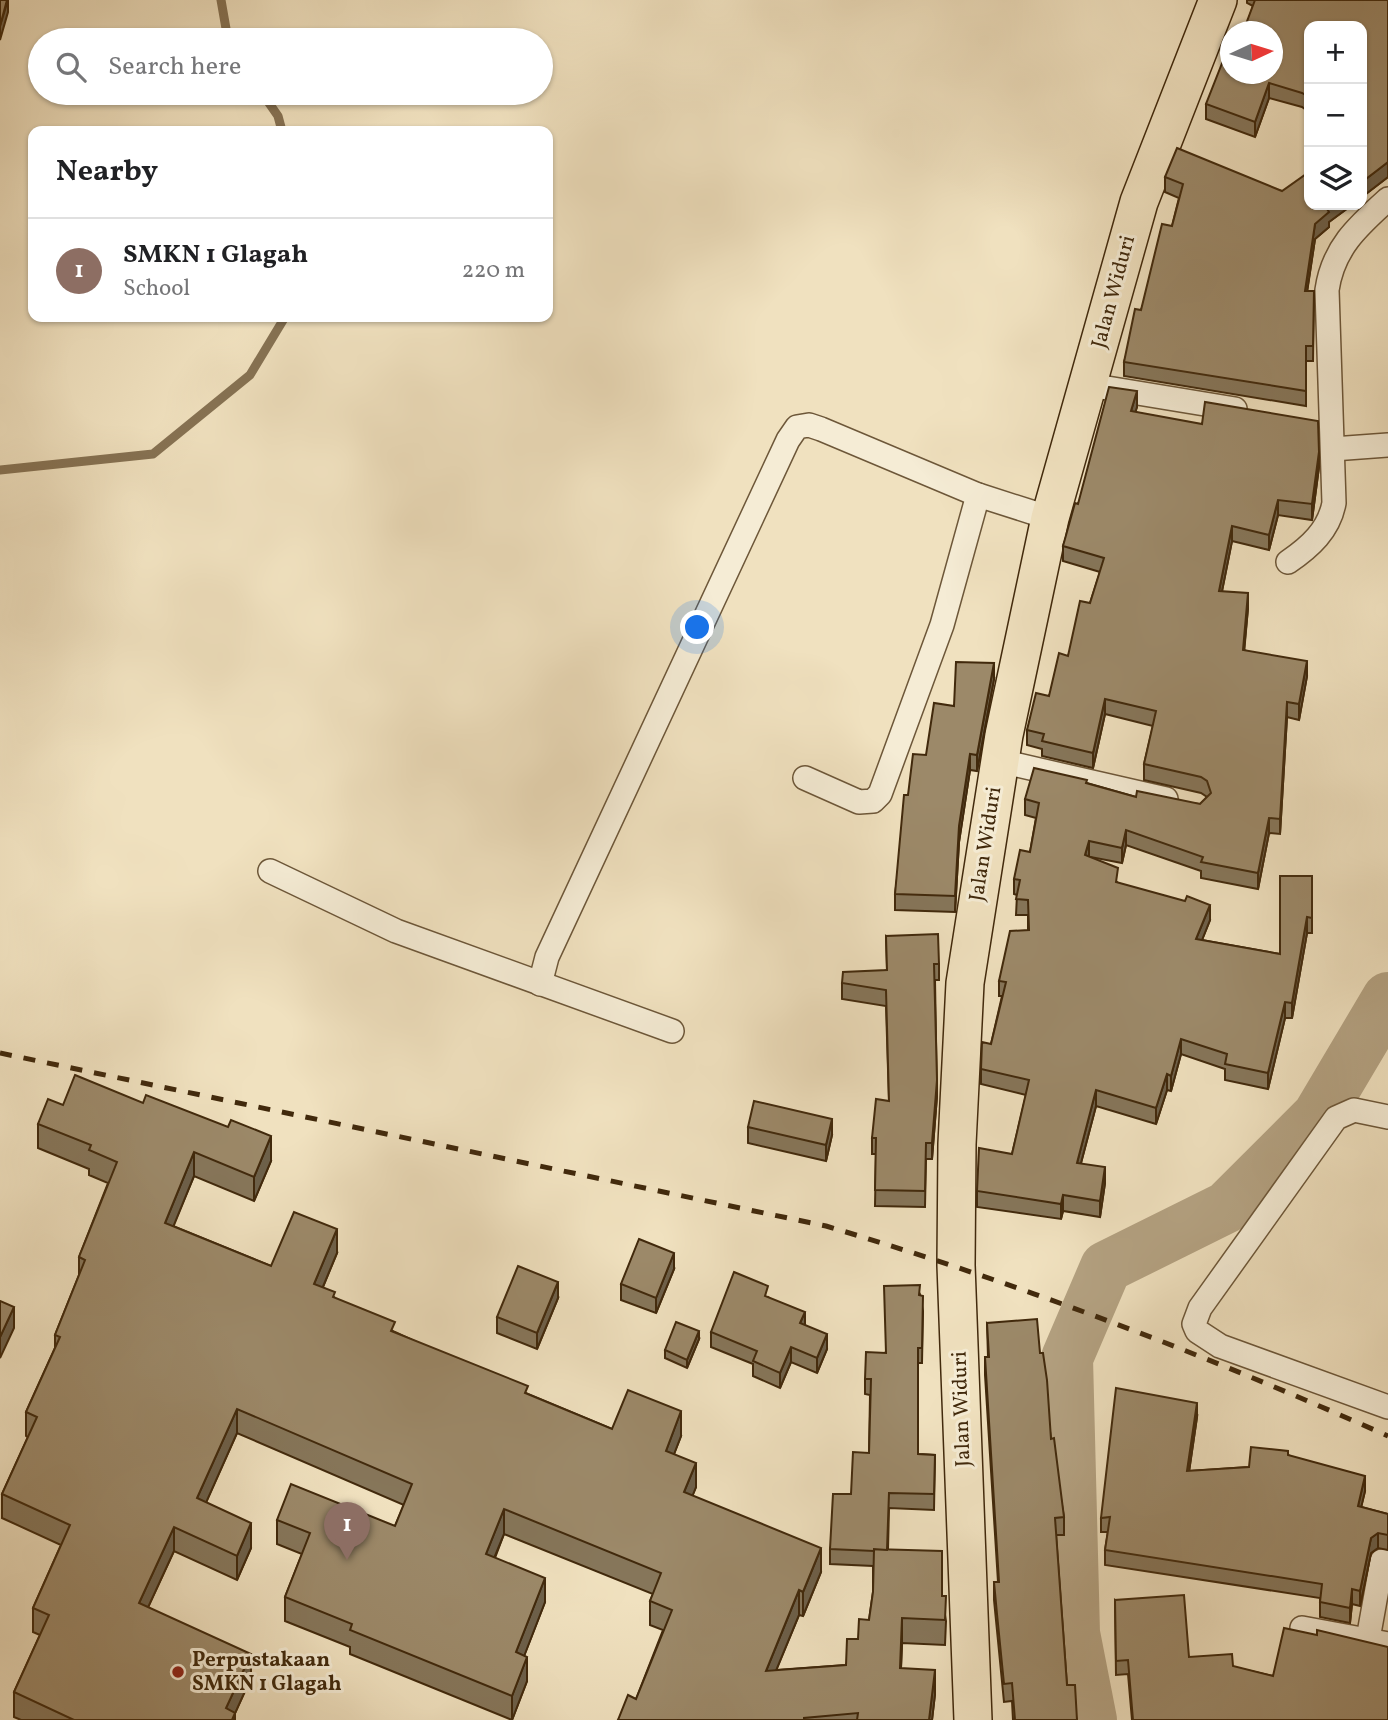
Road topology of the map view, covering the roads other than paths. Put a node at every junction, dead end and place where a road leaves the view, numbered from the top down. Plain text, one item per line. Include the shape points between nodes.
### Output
1 (1218, 0) edge
2 (1388, 198) edge
3 (1090, 385) junction
4 (1259, 413) edge
5 (1308, 420) edge
6 (1332, 424) junction
7 (1388, 445) edge
8 (1333, 449) junction
9 (983, 496) junction
10 (1039, 514) junction
11 (1288, 562) dead end
12 (1000, 761) junction
13 (805, 778) dead end
14 (1184, 803) edge
15 (270, 872) dead end
16 (540, 984) junction
17 (672, 1031) dead end
18 (1388, 1116) edge
19 (1388, 1407) edge
20 (1382, 1561) dead end
21 (1302, 1628) dead end
22 (1378, 1641) edge
23 (973, 1720) edge

1 - 3 main road, Jalan Widuri via 1139,202
2 - 6 street via 1354,230 1330,270
3 - 4 street
3 - 10 main road, Jalan Widuri
5 - 6 street
6 - 8 street
7 - 8 street
8 - 11 street via 1331,521
9 - 10 street
9 - 13 street via 880,794 873,801 859,802
9 - 16 street via 821,429 797,427 547,957
10 - 12 main road, Jalan Widuri
12 - 14 street
12 - 23 main road, Jalan Widuri via 964,983 957,1144 956,1265
15 - 16 street via 396,931
16 - 17 street
18 - 19 street via 1354,1110 1336,1118 1200,1308 1194,1324 1220,1346
20 - 22 street
21 - 22 street

